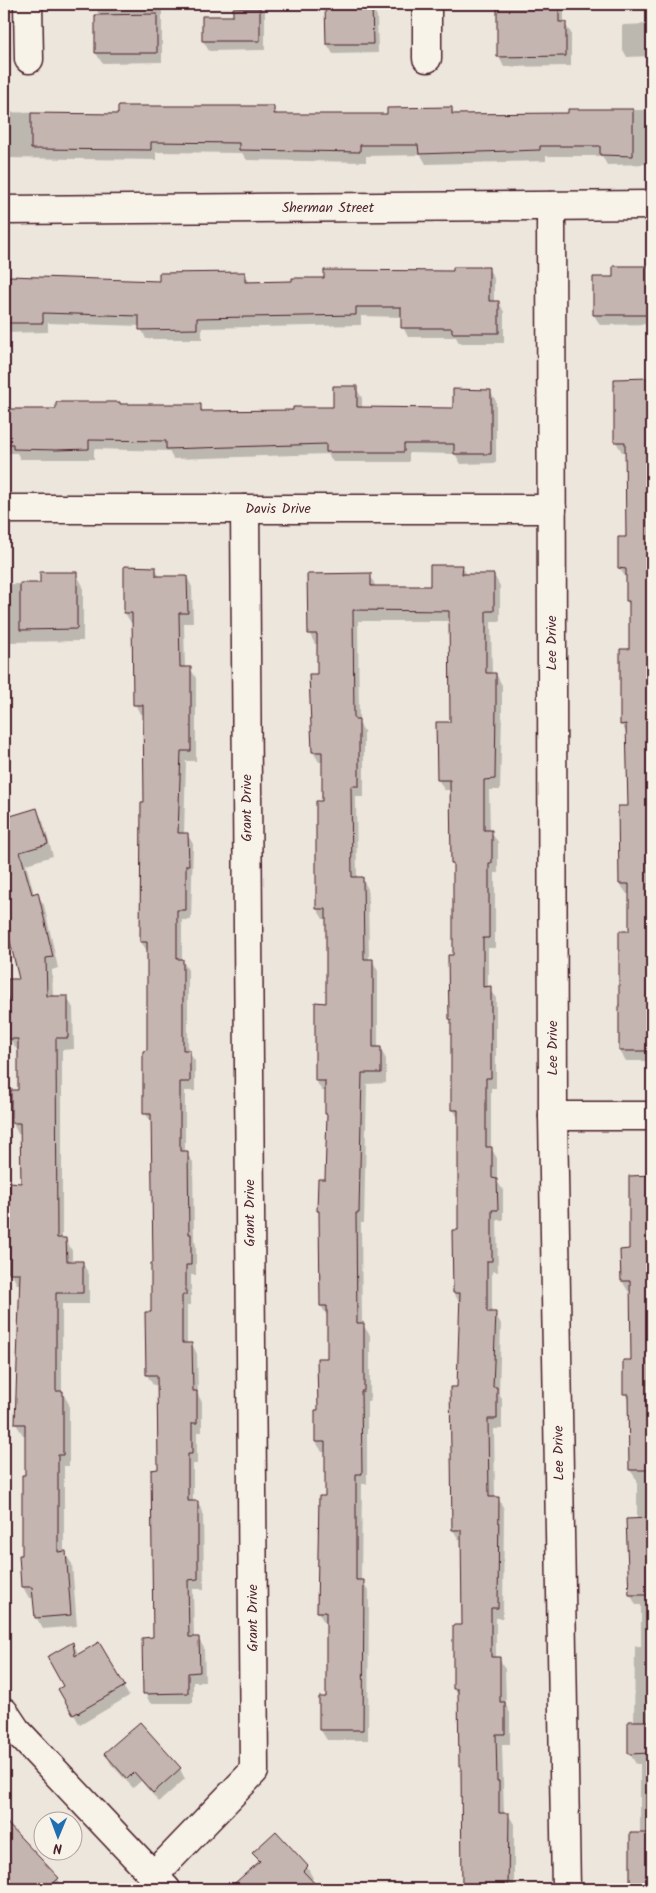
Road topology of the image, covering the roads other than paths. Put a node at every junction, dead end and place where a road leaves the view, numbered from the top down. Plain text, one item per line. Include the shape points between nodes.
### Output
1 (28, 4) edge
2 (426, 4) edge
3 (427, 58) dead end
4 (28, 59) dead end
5 (652, 205) edge
6 (551, 206) junction
7 (4, 210) edge
8 (4, 509) edge
9 (245, 509) junction
10 (552, 510) junction
11 (554, 1116) junction
12 (652, 1116) edge
13 (4, 1712) edge
14 (160, 1882) edge
15 (566, 1889) edge

1 - 4 street
2 - 3 street
5 - 6 street, Sherman Street
6 - 7 street, Sherman Street
6 - 10 street, Lee Drive
8 - 9 street, Davis Drive
9 - 10 street, Davis Drive
9 - 14 street, Grant Drive via 254,1770
10 - 11 street, Lee Drive
11 - 12 street
11 - 15 street, Lee Drive
13 - 14 street via 16,1730

